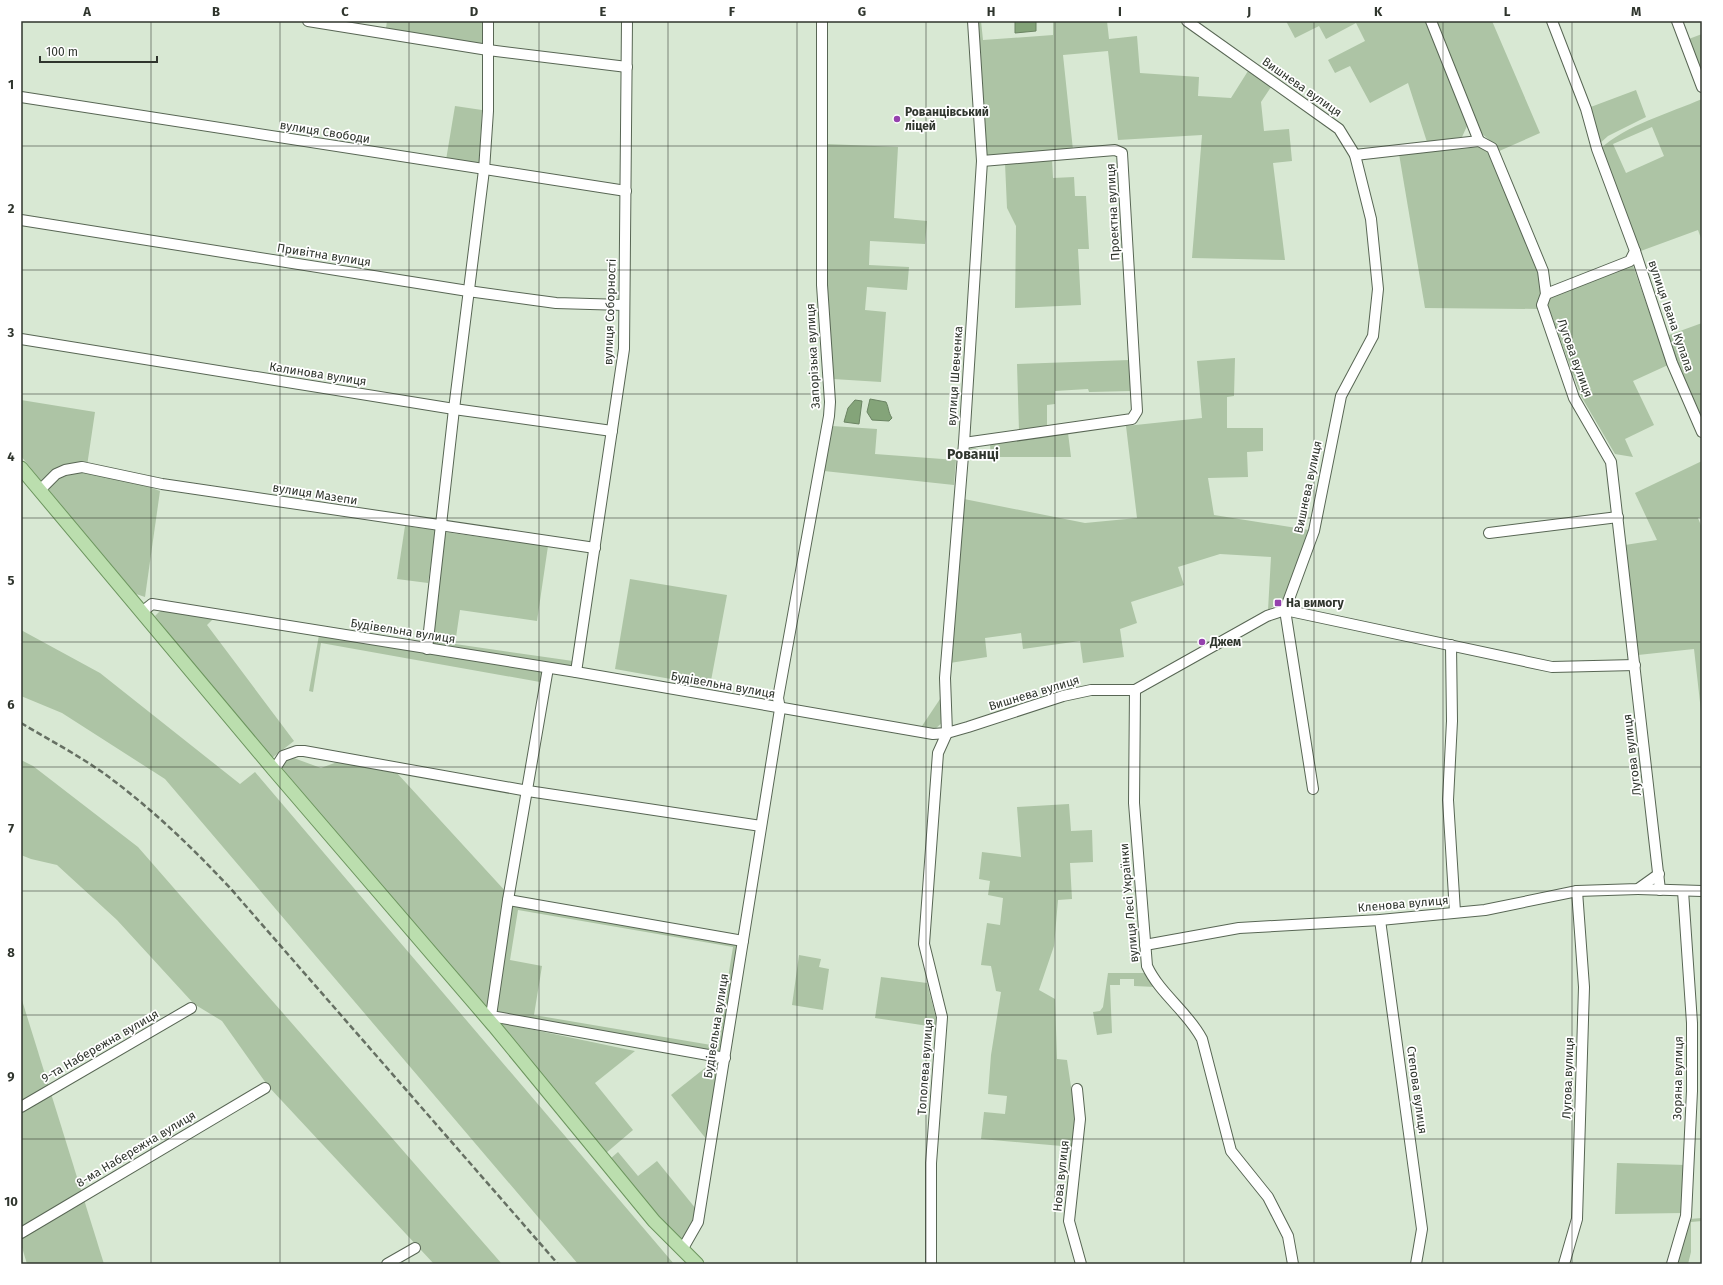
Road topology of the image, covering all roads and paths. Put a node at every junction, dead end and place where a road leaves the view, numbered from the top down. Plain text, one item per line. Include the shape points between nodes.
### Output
1 (308, 21) edge
2 (488, 21) edge
3 (628, 21) edge
4 (822, 21) edge
5 (973, 21) edge
6 (1187, 21) edge
7 (1431, 21) edge
8 (1552, 21) edge
9 (1677, 21) edge
10 (488, 50) junction
11 (627, 67) junction
12 (1702, 87) edge
13 (21, 97) edge
14 (1480, 141) junction
15 (1355, 155) junction
16 (982, 161) junction
17 (484, 170) junction
18 (626, 191) junction
19 (21, 220) edge
20 (1635, 251) junction
21 (468, 291) junction
22 (1546, 294) junction
23 (624, 306) junction
24 (21, 339) edge
25 (454, 409) junction
26 (612, 431) junction
27 (1702, 432) edge
28 (964, 443) junction
29 (21, 468) edge
30 (40, 490) junction
31 (1618, 517) junction
32 (440, 526) junction
33 (1489, 533) dead end
34 (595, 548) junction
35 (1285, 610) junction
36 (142, 612) junction
37 (1451, 645) junction
38 (427, 649) junction
39 (1634, 665) junction
40 (548, 668) junction
41 (576, 672) junction
42 (1135, 690) junction
43 (780, 709) junction
44 (947, 733) junction
45 (274, 770) junction
46 (1313, 789) dead end
47 (528, 791) junction
48 (761, 826) junction
49 (1658, 874) junction
50 (1638, 889) junction
51 (1660, 890) junction
52 (1577, 891) junction
53 (1683, 891) junction
54 (1702, 891) edge
55 (508, 900) junction
56 (1454, 912) junction
57 (1380, 920) junction
58 (743, 941) junction
59 (1145, 945) junction
60 (191, 1008) dead end
61 (493, 1021) junction
62 (725, 1058) junction
63 (265, 1088) dead end
64 (1077, 1090) dead end
65 (21, 1107) edge
66 (21, 1233) edge
67 (415, 1248) dead end
68 (682, 1250) junction
69 (387, 1264) edge
70 (697, 1264) edge
71 (931, 1264) edge
72 (1081, 1264) edge
73 (1293, 1264) edge
74 (1416, 1264) edge
75 (1564, 1264) edge
76 (1672, 1264) edge

1 - 10 street
2 - 10 street
3 - 11 street, вулиця Соборності
4 - 43 street, Запорізька вулиця via 822,285 830,402 778,698
5 - 16 street, вулиця Шевченка
6 - 15 street, Вишнева вулиця via 1339,129
7 - 14 street, Лугова вулиця
8 - 20 street, вулиця Івана Купала via 1586,109 1597,149
9 - 12 street
10 - 11 street
10 - 17 street via 488,111
11 - 18 street, вулиця Соборності
13 - 17 street, вулиця Свободи
14 - 15 street
14 - 22 street, Лугова вулиця via 1492,148 1543,272
15 - 35 street, Вишнева вулиця via 1371,219 1378,289 1373,336 1341,396 1314,530
16 - 28 street, вулиця Шевченка
16 - 28 street, Проектна вулиця via 1115,150 1122,153 1137,411 1132,419
17 - 18 street, вулиця Свободи
17 - 21 street
18 - 23 street, вулиця Соборності
19 - 21 street, Привітна вулиця
20 - 22 street via 1630,261
20 - 27 street, вулиця Івана Купала via 1672,363
21 - 23 street, Привітна вулиця via 556,303
21 - 25 street
22 - 31 street, Лугова вулиця via 1542,305 1574,398 1611,462
23 - 26 street, вулиця Соборності via 624,349
24 - 25 street, Калинова вулиця
25 - 26 street, Калинова вулиця
25 - 32 street
26 - 34 street, вулиця Соборності
28 - 44 street, вулиця Шевченка via 945,678
29 - 30 main road
30 - 32 street, вулиця Мазепи via 56,474 64,470 82,468 162,484
30 - 36 main road
31 - 33 street
31 - 39 street, Лугова вулиця
32 - 34 street, вулиця Мазепи
32 - 38 street
34 - 41 street, вулиця Соборності
35 - 37 street
35 - 42 street, Вишнева вулиця via 1267,616
35 - 46 street
36 - 38 street, Будівельна вулиця via 152,604
36 - 45 main road
37 - 39 street via 1552,666
37 - 56 street via 1452,721 1448,800
38 - 40 street, Будівельна вулиця
39 - 49 street, Лугова вулиця
40 - 41 street, Будівельна вулиця
40 - 47 street
41 - 43 street, Будівельна вулиця
42 - 44 street, Вишнева вулиця via 1091,690 1063,696
42 - 59 street, вулиця Лесі Українки via 1134,803
43 - 44 street, Вишнева вулиця via 933,734
43 - 48 street, Будівельна вулиця
44 - 71 street, Тополева вулиця via 938,753 924,944 942,1017 931,1163
45 - 47 street via 283,756 304,751
45 - 61 main road
47 - 48 street
47 - 55 street
48 - 58 street, Будівельна вулиця
49 - 50 street
49 - 51 street, Лугова вулиця
50 - 51 street, Кленова вулиця
50 - 52 street, Кленова вулиця
51 - 53 street, Кленова вулиця
52 - 56 street, Кленова вулиця via 1485,910
52 - 75 street, Лугова вулиця via 1584,987 1577,1218
53 - 54 street, Кленова вулиця
53 - 76 street, Зоряна вулиця via 1692,1023 1692,1091 1686,1216
55 - 58 street
55 - 61 street
56 - 57 street, Кленова вулиця
57 - 59 street, Кленова вулиця via 1239,928
57 - 74 street, Степова вулиця via 1422,1229
58 - 62 street, Будівельна вулиця
59 - 73 street, вулиця Лесі Українки via 1147,966 1152,977 1196,1027 1202,1039 1231,1151 1268,1197 1288,1236
60 - 65 street, 9-та Набережна вулиця
61 - 62 street
61 - 68 main road via 654,1221
62 - 68 street, Будівельна вулиця via 698,1222
63 - 66 street, 8-ма Набережна вулиця
64 - 72 street, Нова вулиця via 1080,1119 1069,1222
67 - 69 street
68 - 70 main road

